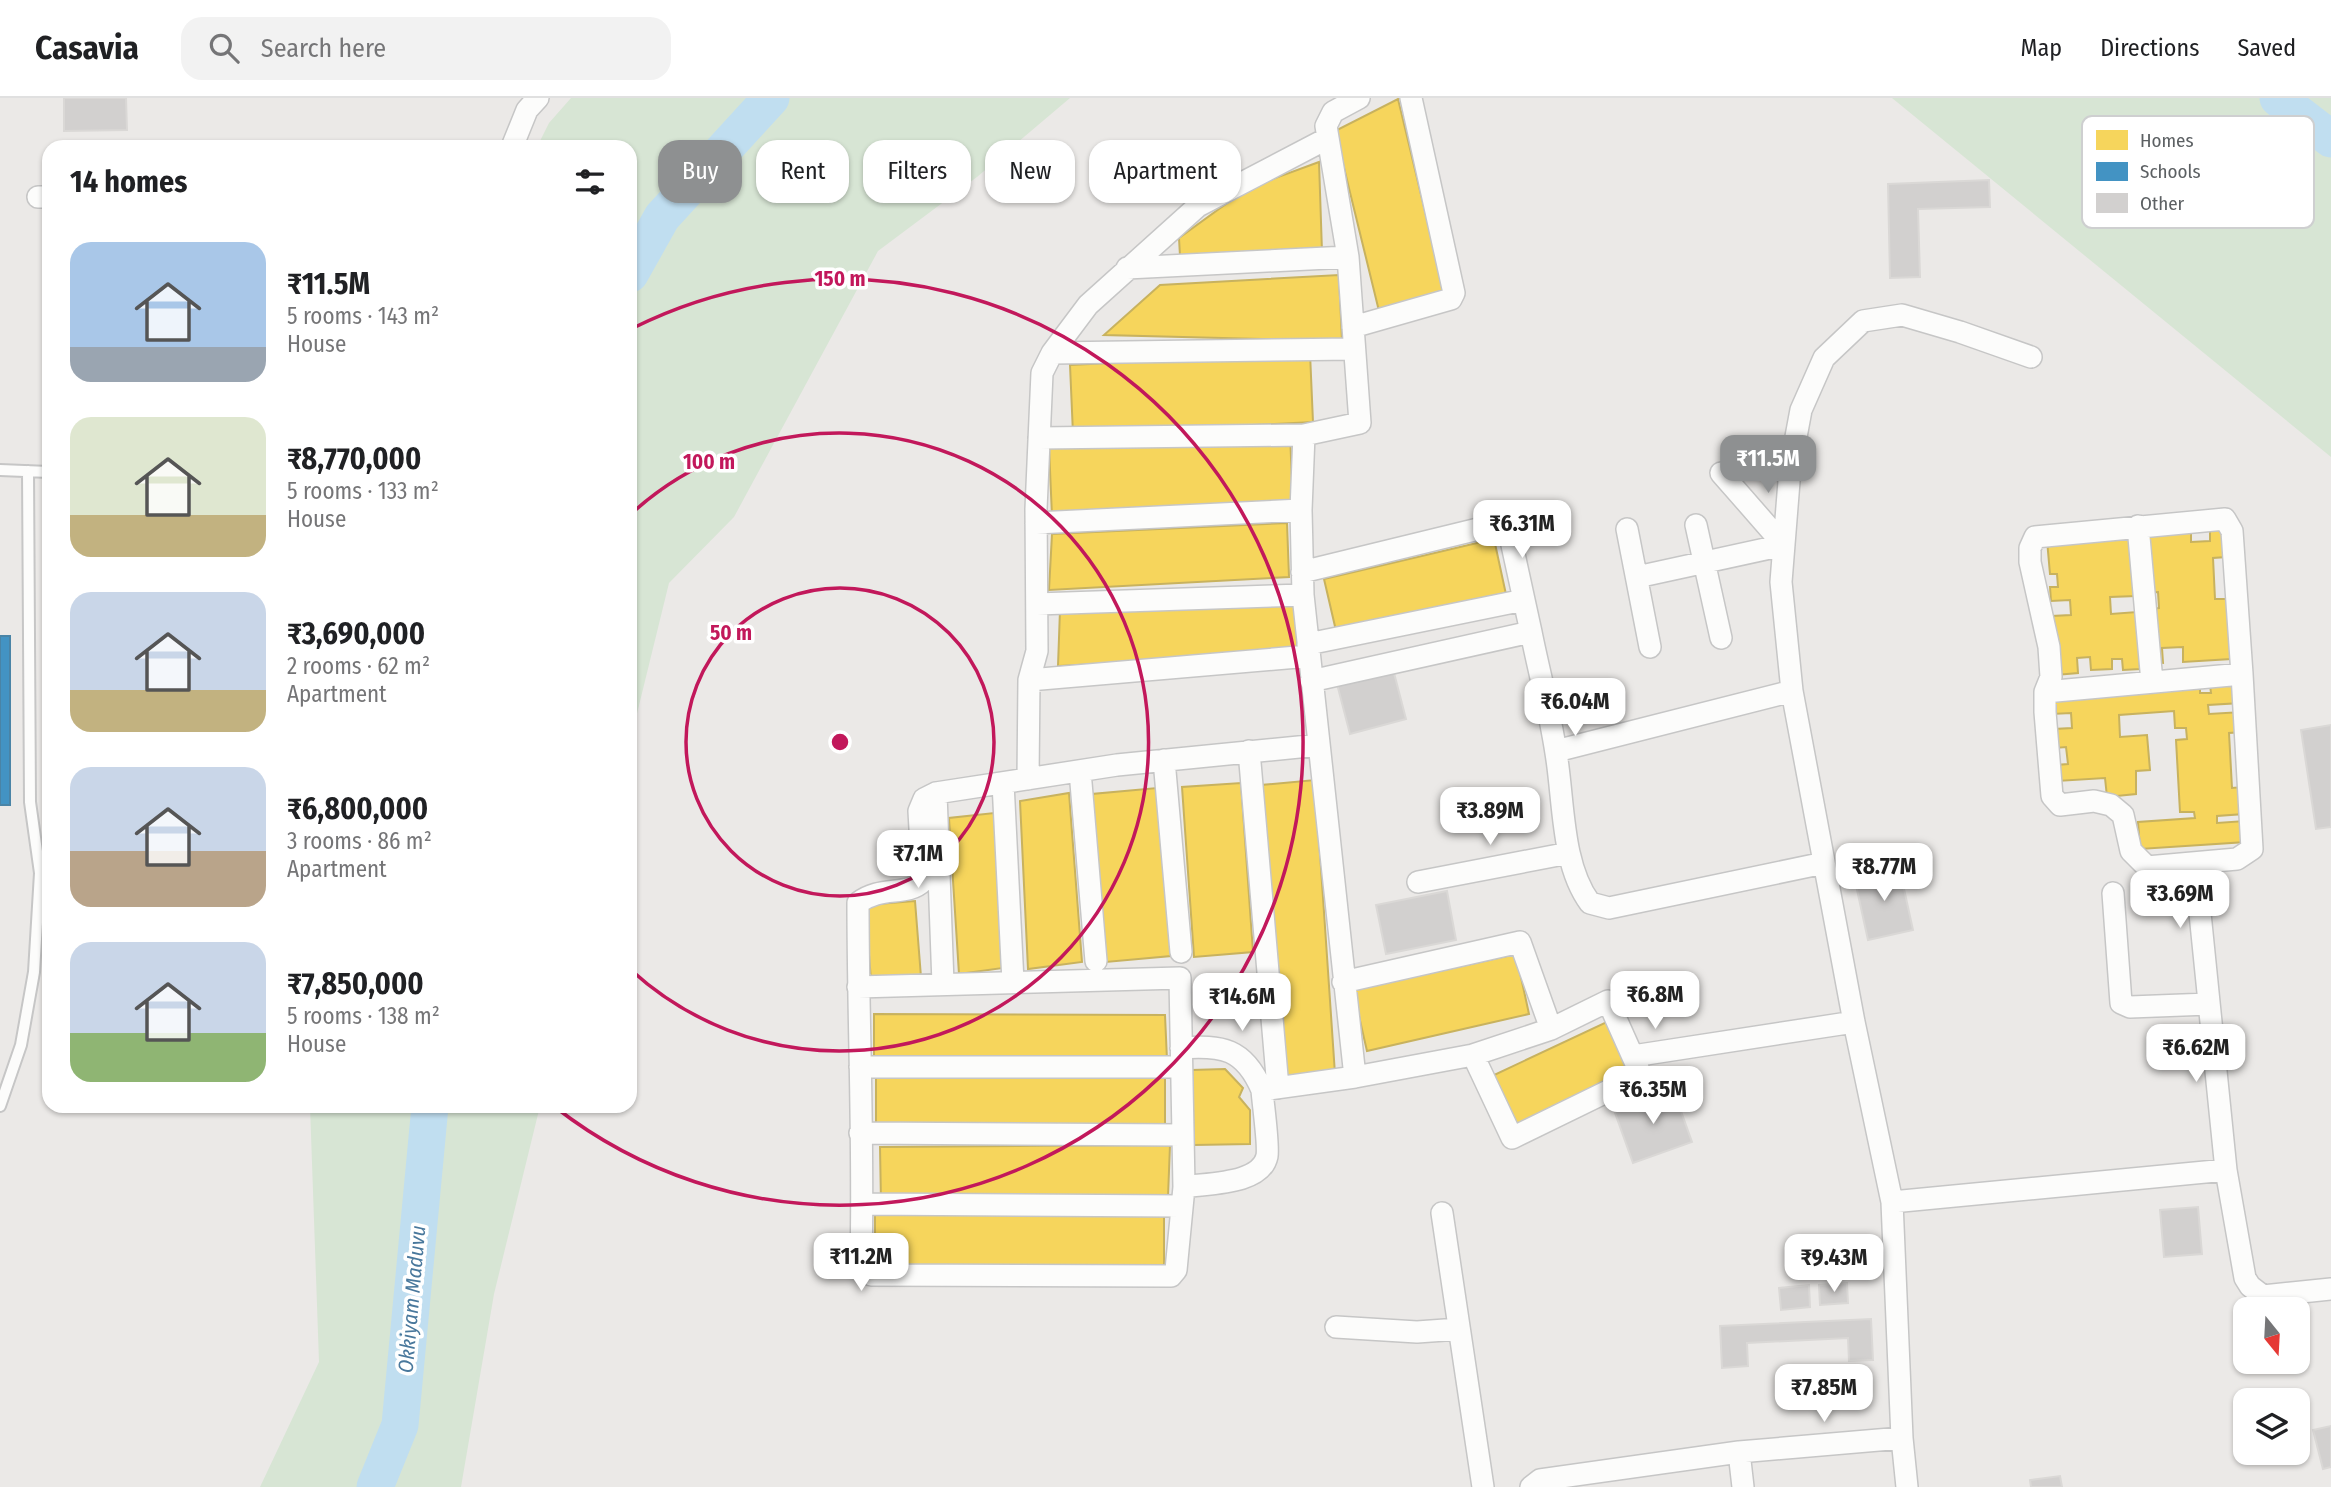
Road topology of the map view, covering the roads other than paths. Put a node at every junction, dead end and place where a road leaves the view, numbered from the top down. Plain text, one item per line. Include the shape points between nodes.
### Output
1 (538, 98) edge
2 (1359, 98) edge
3 (1411, 98) edge
4 (1328, 138) junction
5 (515, 140) edge
6 (1348, 257) junction
7 (1127, 268) junction
8 (1353, 327) junction
9 (1354, 349) junction
10 (1052, 353) junction
11 (2031, 357) dead end
12 (1304, 435) junction
13 (1039, 438) junction
14 (0, 470) edge
15 (28, 471) junction
16 (42, 472) edge
17 (1721, 473) dead end
18 (1301, 510) junction
19 (1036, 523) junction
20 (1696, 525) dead end
21 (2138, 526) junction
22 (1627, 528) dead end
23 (1784, 545) junction
24 (1704, 562) junction
25 (1302, 572) junction
26 (1637, 577) junction
27 (1303, 595) junction
28 (1517, 601) junction
29 (1037, 604) junction
30 (1531, 632) junction
31 (1721, 638) dead end
32 (1650, 647) dead end
33 (1308, 650) junction
34 (2242, 674) junction
35 (1029, 681) junction
36 (1311, 681) junction
37 (2152, 682) junction
38 (1792, 691) junction
39 (2045, 692) junction
40 (1319, 745) junction
41 (1249, 751) junction
42 (1556, 751) junction
43 (1164, 760) junction
44 (1080, 771) junction
45 (1028, 779) junction
46 (1003, 783) junction
47 (936, 793) junction
48 (1569, 853) junction
49 (1824, 863) junction
50 (2195, 864) junction
51 (42, 868) edge
52 (40, 873) junction
53 (1418, 883) dead end
54 (2113, 893) dead end
55 (1181, 952) dead end
56 (1096, 961) dead end
57 (1013, 982) junction
58 (1343, 982) junction
59 (943, 984) junction
60 (858, 986) junction
61 (2209, 1004) junction
62 (1854, 1022) junction
63 (1551, 1029) junction
64 (1473, 1055) junction
65 (1633, 1056) junction
66 (1181, 1057) junction
67 (860, 1067) junction
68 (1355, 1077) junction
69 (1270, 1089) junction
70 (0, 1106) edge
71 (860, 1133) junction
72 (1183, 1135) junction
73 (2226, 1170) junction
74 (1183, 1196) junction
75 (1892, 1202) junction
76 (862, 1204) junction
77 (1442, 1213) dead end
78 (2331, 1289) edge
79 (1336, 1327) dead end
80 (1459, 1329) junction
81 (1902, 1438) junction
82 (1740, 1452) junction
83 (1483, 1487) edge
84 (1531, 1487) edge
85 (1743, 1487) edge
86 (1907, 1487) edge

1 - 5 street via 527,110
2 - 4 street via 1333,112 1326,126
3 - 8 street via 1454,293 1451,299
4 - 6 street
4 - 7 street via 1198,206
6 - 7 street
6 - 8 street
7 - 10 street via 1088,305
8 - 9 street
9 - 10 street
9 - 12 street via 1360,423
10 - 13 street via 1042,373
11 - 23 street via 1902,315 1863,321 1824,358 1801,410
12 - 13 street
12 - 18 street
13 - 19 street
14 - 15 lane
15 - 16 lane
15 - 52 lane via 30,802
17 - 23 street
18 - 19 street
18 - 25 street
19 - 29 street
20 - 24 street
21 - 34 street via 2220,518 2229,523
21 - 37 street
21 - 39 street via 2035,537 2030,562 2051,677
22 - 26 street
23 - 24 street
23 - 38 street via 1781,582
24 - 26 street
24 - 31 street
25 - 27 street
25 - 28 street via 1507,522
26 - 32 street
27 - 29 street
27 - 33 street
28 - 30 street
28 - 33 street
29 - 35 street via 1037,650
30 - 36 street
30 - 42 street
33 - 35 street
33 - 36 street
34 - 37 street
34 - 50 street via 2252,849 2237,859
35 - 45 street
36 - 40 street
37 - 39 street
38 - 42 street
38 - 49 street
39 - 50 street via 2055,801 2111,805 2123,815 2131,852 2147,867
40 - 41 street
40 - 58 street
41 - 43 street
41 - 69 street
42 - 48 street
43 - 44 street
43 - 55 street
44 - 45 street
44 - 56 street
45 - 46 street
46 - 47 street
46 - 57 street
47 - 59 street
47 - 60 street via 924,799 919,811 923,881 911,889 876,892 858,903
48 - 49 street via 1579,888 1590,903 1609,908
48 - 53 street
49 - 62 street
50 - 61 street
51 - 52 lane
52 - 70 lane via 34,972 21,1045
54 - 61 street via 2121,1003 2130,1007
57 - 59 street
57 - 66 street via 1180,978
58 - 63 street via 1520,942
58 - 68 street
59 - 60 street
60 - 67 street
61 - 73 street
62 - 65 street
62 - 75 street
63 - 64 street
63 - 65 street via 1608,1001
64 - 65 street via 1512,1138 1641,1075
64 - 68 street
66 - 67 street
66 - 69 street via 1212,1045 1231,1051
66 - 72 street
67 - 71 street
68 - 69 street
69 - 74 street via 1267,1157 1257,1172
71 - 72 street
71 - 76 street
72 - 74 street
73 - 75 street
73 - 78 street via 2250,1286 2263,1296
74 - 76 street
74 - 76 street via 1176,1269 1171,1276 1160,1277 871,1275 861,1262
75 - 81 street
77 - 80 street
79 - 80 street via 1417,1332
80 - 83 street
81 - 82 street
81 - 86 street
82 - 84 street via 1540,1480
82 - 85 street

